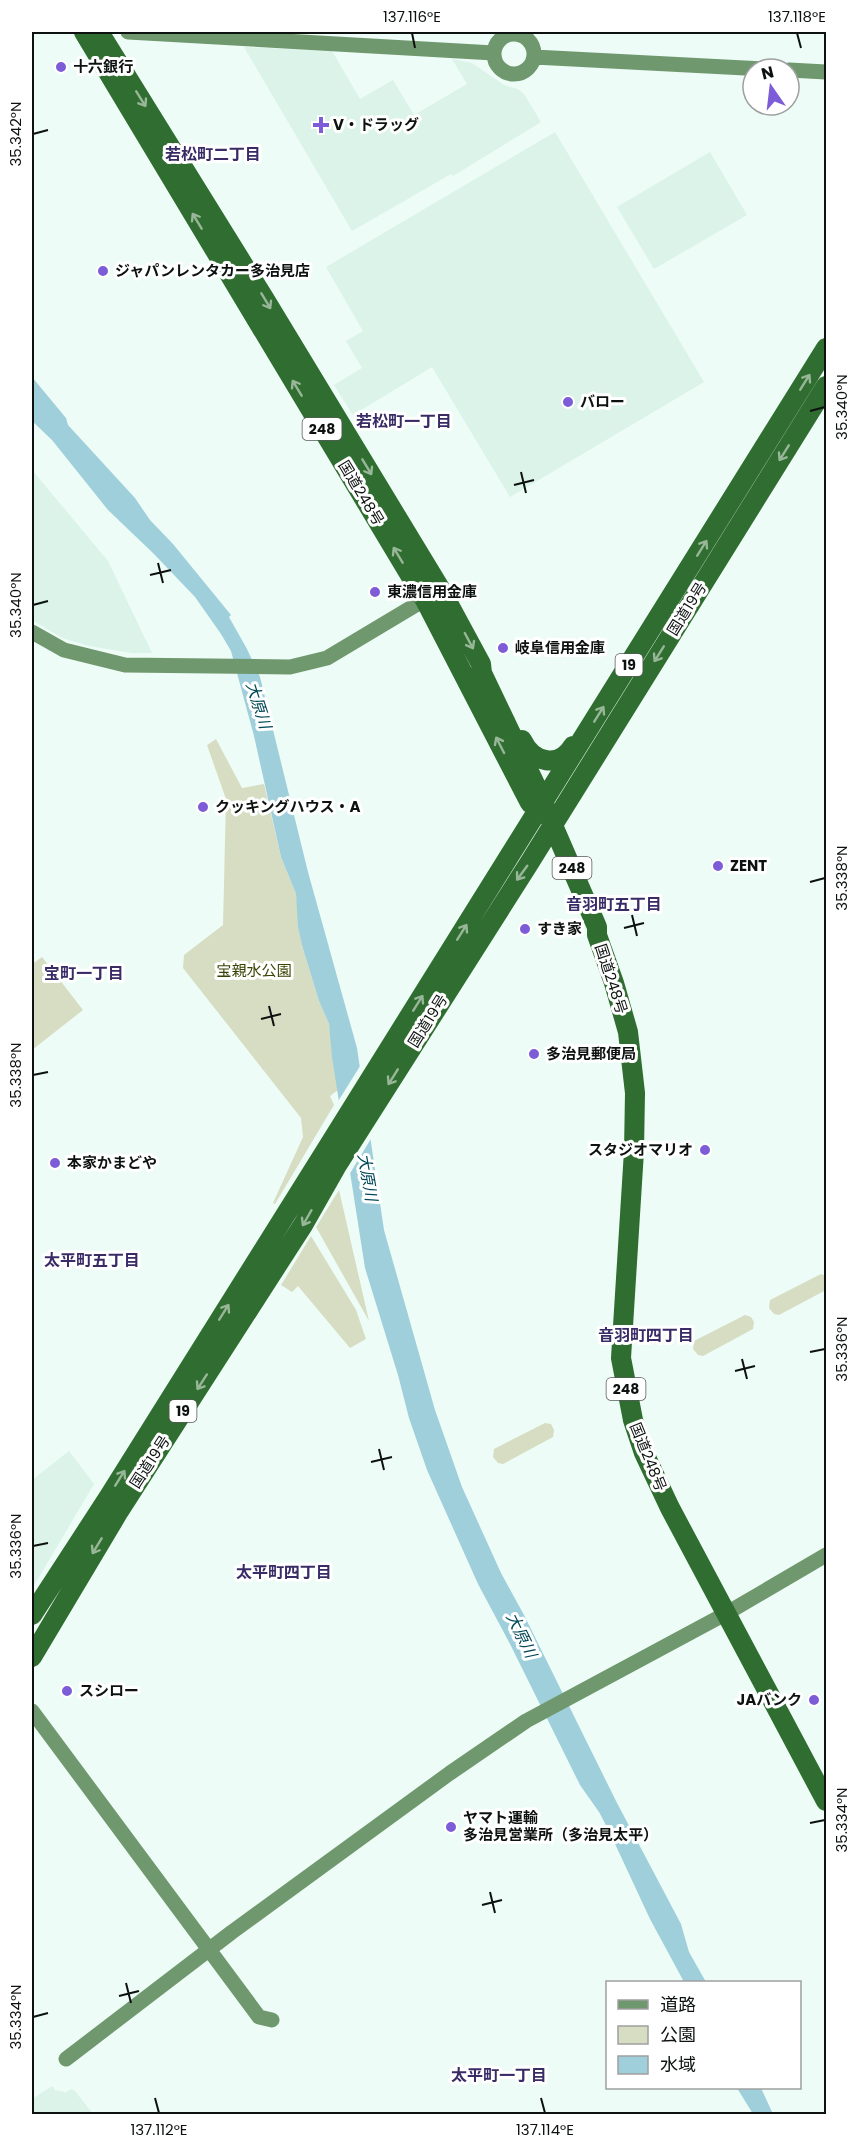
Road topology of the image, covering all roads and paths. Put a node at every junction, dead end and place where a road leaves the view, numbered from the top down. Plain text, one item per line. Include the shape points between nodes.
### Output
1 (84, 32) edge
2 (99, 32) edge
3 (128, 32) edge
4 (494, 53) junction
5 (534, 57) junction
6 (741, 68) edge
7 (801, 71) edge
8 (826, 72) edge
9 (826, 348) edge
10 (826, 386) edge
11 (433, 595) junction
12 (32, 632) edge
13 (481, 664) junction
14 (585, 735) junction
15 (544, 819) junction
16 (439, 987) junction
17 (826, 1555) edge
18 (727, 1613) junction
19 (32, 1615) edge
20 (32, 1657) edge
21 (32, 1711) edge
22 (826, 1801) edge
23 (209, 1949) junction
24 (272, 2020) dead end
25 (66, 2059) dead end

11 -> 1 highway, 国道248号 / 248
2 -> 11 highway, 国道248号 / 248 via 258,288
3 - 4 street
4 - 5 street via 501,69 513,74 530,66
4 - 5 street via 500,39 519,35 530,42
5 - 6 street
7 - 8 street
14 -> 9 highway, 国道19号 / 19
10 -> 15 highway, 国道19号 / 19
11 - 12 street via 327,658 276,668 125,665 64,650
11 -> 13 highway, 国道248号 / 248
15 -> 11 highway, 国道248号 / 248
13 - 14 highway, 248 via 489,671 525,747 534,757 561,758
13 - 15 highway, 国道248号 / 248
14 - 15 highway, 国道19号 / 19
15 - 16 highway, 国道19号 / 19 via 528,865
15 - 18 highway, 国道248号 / 248 via 597,927 628,1032 635,1093 634,1152 621,1358 633,1420 670,1508
19 -> 16 highway, 国道19号 / 19 via 331,1142
16 -> 20 highway, 国道19号 / 19 via 303,1225 119,1510
17 - 18 street
18 - 22 highway, 国道248号 / 248
18 - 23 street via 532,1718
21 - 23 street
23 - 24 street via 259,2017
23 - 25 street

